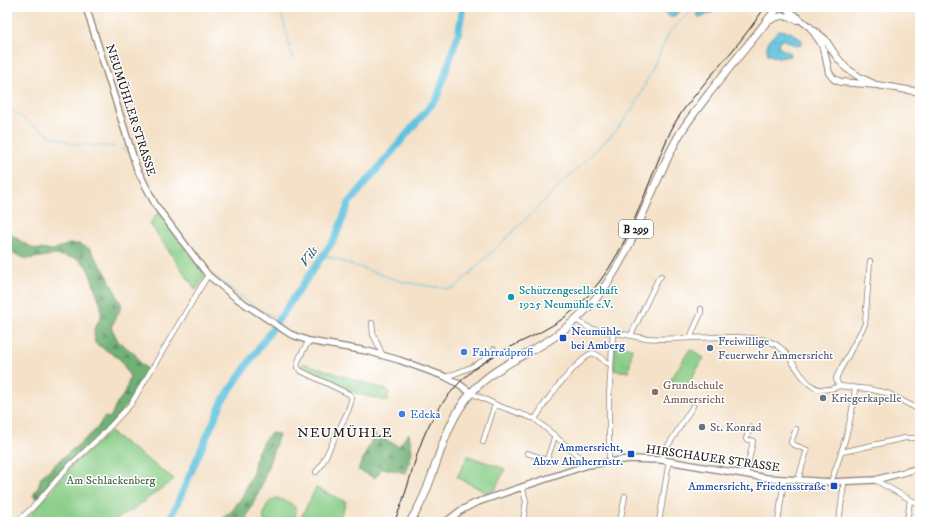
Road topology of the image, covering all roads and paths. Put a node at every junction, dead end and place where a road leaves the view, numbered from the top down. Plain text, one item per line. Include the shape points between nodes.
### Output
1 (86, 7) edge
2 (778, 7) edge
3 (784, 7) edge
4 (766, 22) junction
5 (804, 22) junction
6 (810, 27) junction
7 (877, 85) junction
8 (920, 92) edge
9 (870, 262) dead end
10 (208, 275) junction
11 (661, 276) dead end
12 (701, 309) dead end
13 (576, 319) junction
14 (372, 323) dead end
15 (612, 333) junction
16 (630, 335) junction
17 (691, 338) junction
18 (309, 341) junction
19 (494, 349) dead end
20 (383, 356) junction
21 (610, 364) junction
22 (446, 377) junction
23 (839, 386) junction
24 (856, 389) junction
25 (471, 393) junction
26 (495, 404) junction
27 (693, 406) dead end
28 (920, 410) edge
29 (535, 419) junction
30 (750, 428) dead end
31 (796, 429) dead end
32 (555, 435) junction
33 (917, 438) dead end
34 (483, 442) dead end
35 (842, 452) junction
36 (527, 453) dead end
37 (662, 460) junction
38 (669, 461) junction
39 (609, 462) junction
40 (585, 466) junction
41 (920, 468) edge
42 (316, 472) dead end
43 (746, 474) junction
44 (784, 479) junction
45 (798, 480) junction
46 (875, 480) junction
47 (831, 482) junction
48 (844, 482) junction
49 (522, 487) junction
50 (625, 496) dead end
51 (910, 500) junction
52 (920, 505) edge
53 (17, 522) edge
54 (410, 522) edge
55 (446, 522) edge
56 (523, 522) edge
57 (620, 522) edge
58 (659, 522) edge
59 (778, 522) edge
60 (839, 522) edge
61 (907, 522) edge

1 - 10 street, NEUMÜHLER STRASSE via 137,169 156,206
2 - 4 main road, B 299
3 - 5 main road
4 - 5 main road via 785,15
4 - 13 main road, B 299 via 686,124 663,168 628,249 608,282
5 - 6 main road
6 - 7 main road via 826,38 846,68
6 - 7 main road via 823,47 832,78 841,82
7 - 8 main road
9 - 23 street via 865,324 836,379
10 - 18 street, NEUMÜHLER STRASSE via 267,320 284,331
10 - 53 street via 130,404
11 - 16 street
12 - 17 street
13 - 15 street via 588,328
13 - 25 main road, B 299 via 552,338 500,368
14 - 20 street via 373,334
15 - 16 street
15 - 21 street
16 - 17 street via 645,338
17 - 23 street via 725,336 770,341 782,350 808,383 816,388 830,390
18 - 20 street, NEUMÜHLER STRASSE
18 - 42 street via 297,367 349,394 352,398 348,411
19 - 22 street via 469,369
20 - 22 street, NEUMÜHLER STRASSE
21 - 29 street via 595,354 588,355 558,384
21 - 39 street
22 - 25 street, NEUMÜHLER STRASSE
23 - 24 street
24 - 28 street via 887,393
24 - 35 street
25 - 26 street
25 - 54 main road, B 299 via 450,426 424,496
26 - 29 street
26 - 34 street
27 - 37 street via 664,452
29 - 32 street
30 - 43 street via 746,439 754,441
31 - 45 street via 792,444 807,450
32 - 36 street via 547,460
32 - 40 street via 582,459
33 - 35 street via 905,438
35 - 47 street
37 - 38 street, HIRSCHAUER STRASSE
37 - 39 street, HIRSCHAUER STRASSE via 629,459
38 - 43 street, HIRSCHAUER STRASSE
38 - 58 street
39 - 40 street, HIRSCHAUER STRASSE
40 - 49 street, HIRSCHAUER STRASSE
41 - 46 street, HIRSCHAUER STRASSE
43 - 44 street, HIRSCHAUER STRASSE
44 - 45 street, HIRSCHAUER STRASSE
44 - 59 street
45 - 47 street, HIRSCHAUER STRASSE
46 - 48 street, HIRSCHAUER STRASSE
46 - 51 street
47 - 48 street, HIRSCHAUER STRASSE
48 - 60 street
49 - 55 street, HIRSCHAUER STRASSE via 475,503
49 - 56 street via 526,501
50 - 57 street
51 - 52 street
51 - 61 street

